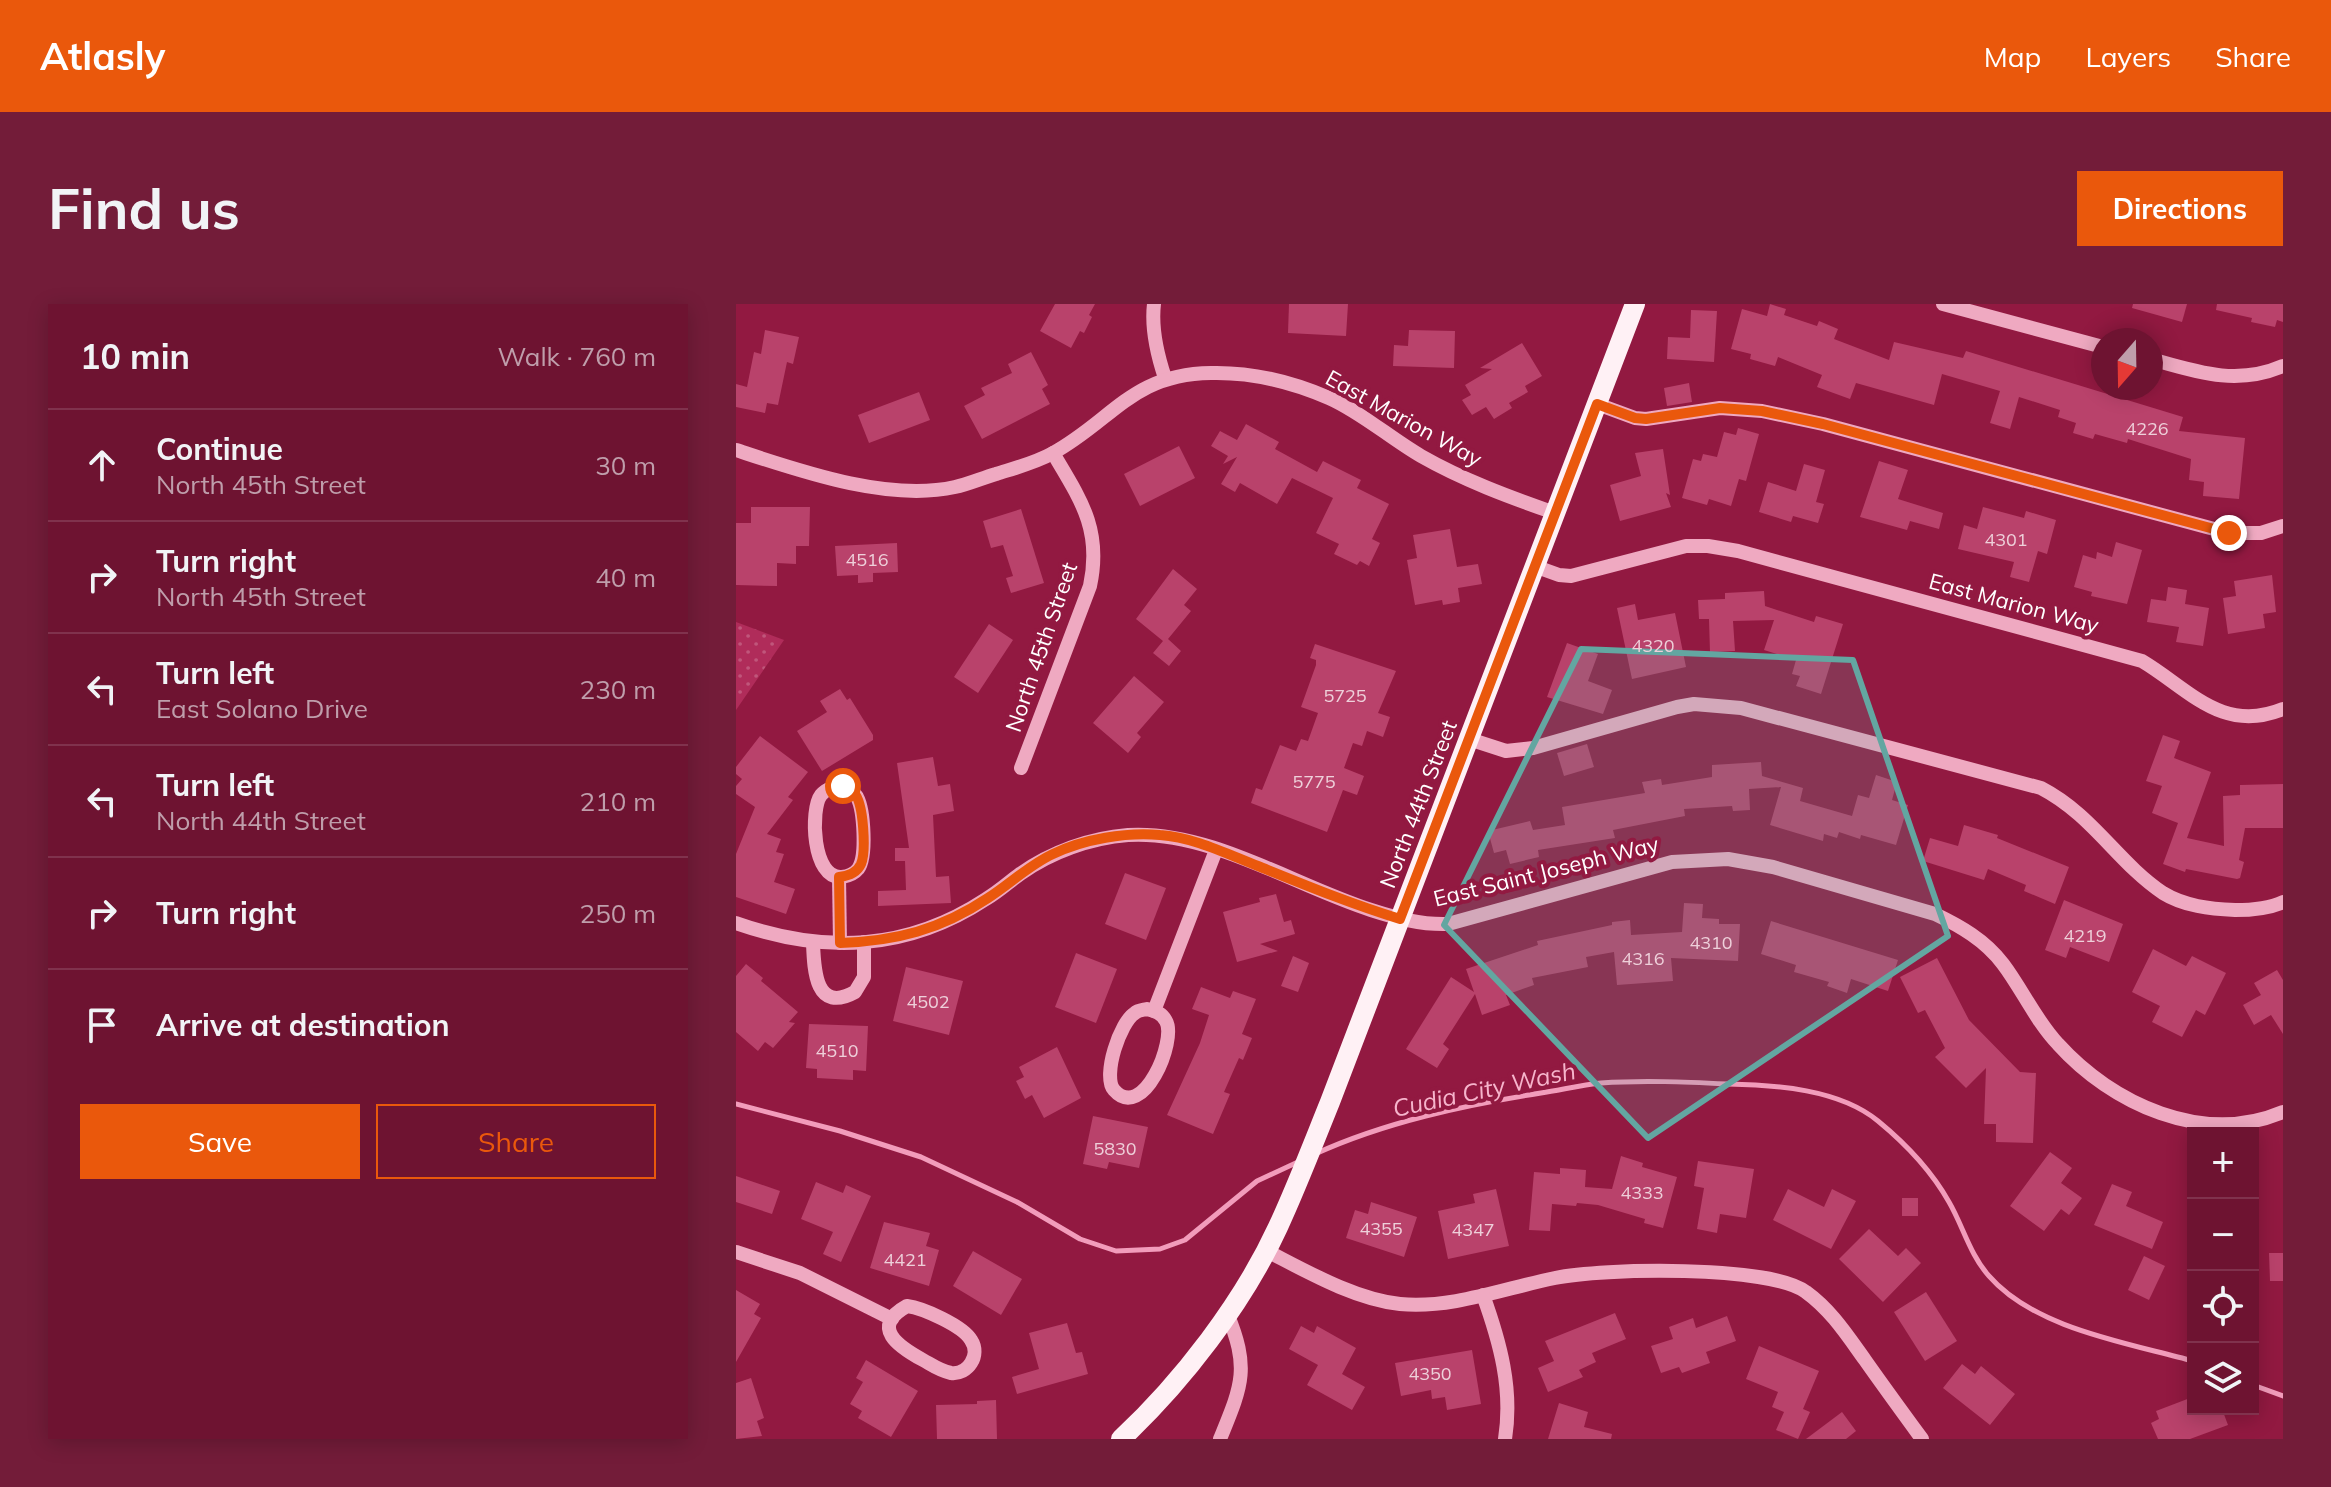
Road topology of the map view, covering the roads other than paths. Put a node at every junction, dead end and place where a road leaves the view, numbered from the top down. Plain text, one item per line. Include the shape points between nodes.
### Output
1 (1154, 304) edge
2 (1635, 304) edge
3 (1943, 304) edge
4 (2091, 344) edge
5 (2163, 362) edge
6 (2283, 366) edge
7 (1165, 378) junction
8 (1597, 404) junction
9 (736, 450) edge
10 (1053, 453) junction
11 (1555, 513) junction
12 (2283, 526) edge
13 (1534, 566) junction
14 (2283, 709) edge
15 (1469, 739) junction
16 (1021, 768) dead end
17 (1216, 850) junction
18 (839, 877) junction
19 (2283, 902) edge
20 (1400, 919) junction
21 (736, 923) edge
22 (864, 942) junction
23 (813, 943) junction
24 (840, 943) junction
25 (1154, 1011) junction
26 (2283, 1112) edge
27 (1265, 1250) junction
28 (736, 1252) edge
29 (1483, 1295) junction
30 (1227, 1313) junction
31 (892, 1319) junction
32 (1121, 1439) edge
33 (1220, 1439) edge
34 (1505, 1439) edge
35 (1922, 1439) edge

1 - 7 street via 1157,355
2 - 8 main road, North 44th Street
3 - 4 street
5 - 6 street via 2237,378
7 - 10 street, East Marion Way
7 - 11 street, East Marion Way via 1210,373 1262,376 1330,398 1422,456
8 - 11 main road, North 44th Street
8 - 12 street via 1646,419 1720,408 1762,411 2229,533 2261,533
9 - 10 street, East Marion Way via 859,485 913,490 953,487
10 - 16 street, North 45th Street via 1091,525 1094,565
11 - 13 main road, North 44th Street
13 - 14 street, East Marion Way via 1571,576 1686,546 1738,551 2142,661 2195,700 2238,717
13 - 15 main road, North 44th Street
15 - 19 street via 1506,751 1533,748 1685,705 1741,708 2041,788 2082,814 2163,893 2187,904 2247,910
15 - 20 main road, North 44th Street
17 - 20 street, East Saint Joseph Way
17 - 22 street, East Saint Joseph Way via 1161,835 1088,842 1053,853 961,915 893,940
17 - 25 street
18 - 18 street via 850,876 863,853 861,806 855,793 843,786 818,797 816,811 818,858 824,871
18 - 24 street
20 - 26 street, East Saint Joseph Way via 1448,924 1672,862 1728,859 1773,867 1935,914 1959,926 2002,962 2056,1043 2110,1090 2147,1109 2193,1122 2231,1124
20 - 27 main road, North 44th Street via 1330,1102
21 - 23 street, East Saint Joseph Way
22 - 23 street via 864,977 855,992 841,997 822,991 814,977
22 - 24 street, East Saint Joseph Way
23 - 24 street, East Saint Joseph Way
25 - 25 street via 1133,1013 1125,1025 1108,1069 1117,1094 1130,1098 1144,1093 1152,1082 1169,1038 1168,1024
27 - 29 street via 1373,1299 1401,1304
27 - 30 main road, North 44th Street
28 - 31 street via 800,1273
29 - 34 street via 1506,1374
29 - 35 street via 1607,1272 1730,1274 1787,1282 1832,1314
30 - 32 main road, North 44th Street via 1167,1392
30 - 33 street via 1240,1344 1242,1376
31 - 31 street via 891,1339 902,1348 943,1372 969,1367 975,1354 972,1340 962,1331 921,1308 907,1306

